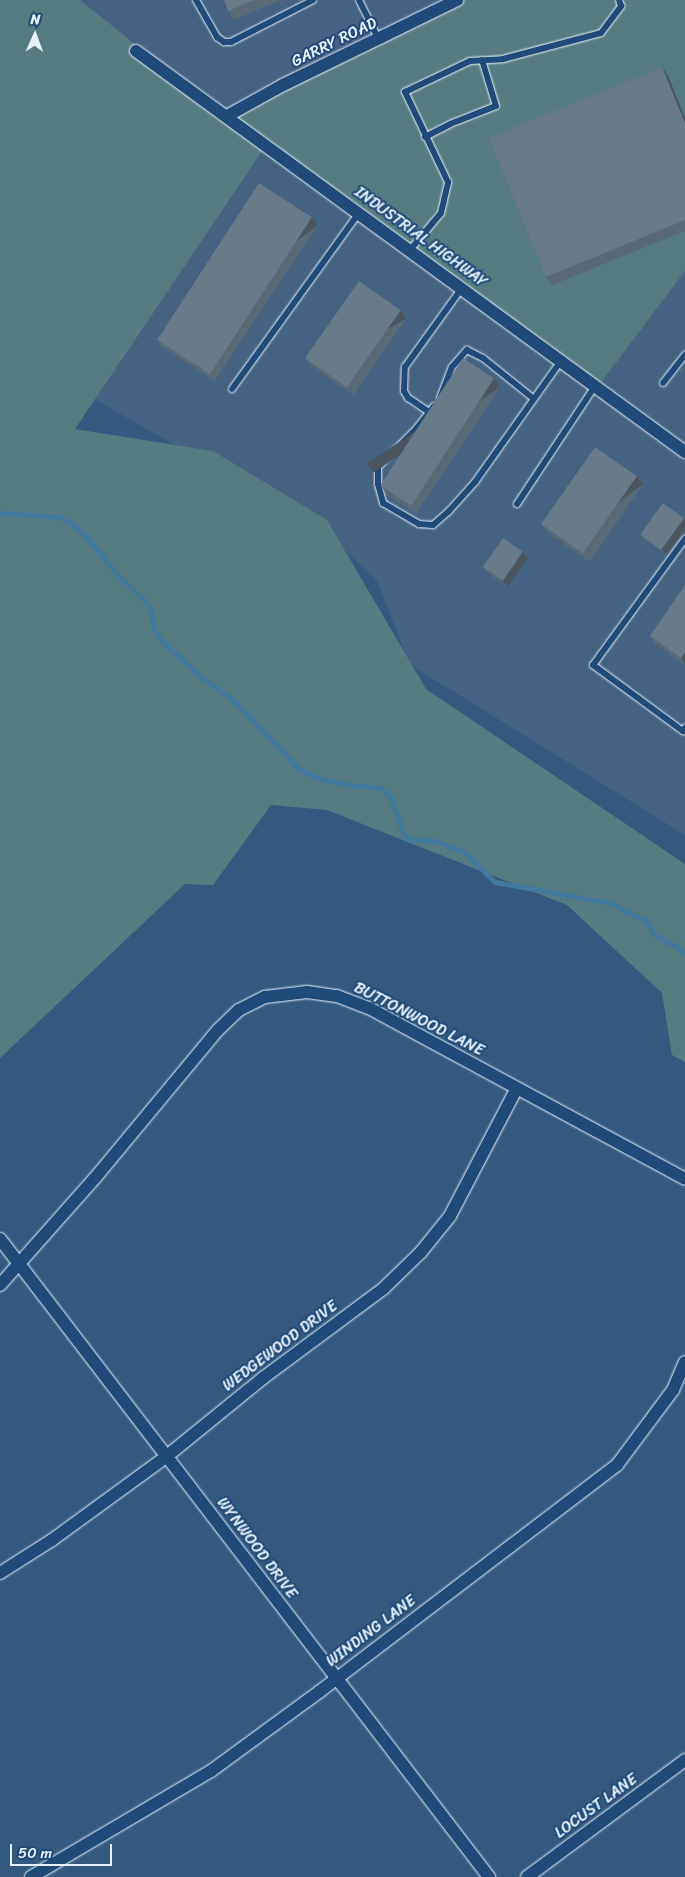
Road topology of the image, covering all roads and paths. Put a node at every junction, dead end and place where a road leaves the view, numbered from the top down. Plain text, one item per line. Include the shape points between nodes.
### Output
1 (196, 0) edge
2 (313, 0) edge
3 (359, 0) edge
4 (457, 0) edge
5 (619, 0) edge
6 (378, 38) junction
7 (136, 51) dead end
8 (482, 60) junction
9 (227, 116) junction
10 (425, 137) junction
11 (359, 213) junction
12 (410, 250) junction
13 (462, 288) junction
14 (685, 355) edge
15 (561, 361) junction
16 (663, 383) dead end
17 (595, 386) junction
18 (232, 388) dead end
19 (534, 399) junction
20 (430, 412) junction
21 (685, 452) edge
22 (517, 504) dead end
23 (685, 539) edge
24 (685, 728) edge
25 (517, 1088) junction
26 (685, 1179) edge
27 (0, 1239) edge
28 (19, 1263) junction
29 (0, 1285) edge
30 (685, 1362) edge
31 (167, 1456) junction
32 (0, 1573) edge
33 (336, 1678) junction
34 (685, 1760) edge
35 (31, 1877) edge
36 (489, 1877) edge
37 (527, 1877) edge

1 - 2 lane via 217,37 224,42 230,42
3 - 6 lane
4 - 6 street, GARRY ROAD
5 - 8 lane via 621,6 601,33 503,59
6 - 9 street, GARRY ROAD
7 - 9 street, INDUSTRIAL HIGHWAY
8 - 10 lane via 496,106
8 - 10 lane via 470,61 405,92
9 - 11 street, INDUSTRIAL HIGHWAY
10 - 12 lane via 448,182 441,213
11 - 12 street, INDUSTRIAL HIGHWAY
11 - 18 lane
12 - 13 street, INDUSTRIAL HIGHWAY
13 - 15 street, INDUSTRIAL HIGHWAY
13 - 20 lane via 405,367 404,391 408,398
14 - 16 lane
15 - 17 street, INDUSTRIAL HIGHWAY
15 - 19 lane
17 - 21 street, INDUSTRIAL HIGHWAY
17 - 22 lane
19 - 20 lane via 468,350 452,368 440,398
19 - 20 lane via 475,482 433,525 419,524 383,503 378,484 378,467
23 - 24 lane via 593,666 683,731
25 - 26 street, BUTTONWOOD LANE
25 - 28 street, BUTTONWOOD LANE via 369,1008 337,996 307,992 265,998 239,1010 218,1030 95,1178
25 - 31 street, WEDGEWOOD DRIVE via 450,1216 421,1252 384,1288 263,1378
27 - 28 street, WYNWOOD DRIVE
28 - 29 street, BUTTONWOOD LANE
28 - 31 street, WYNWOOD DRIVE
30 - 33 street, WINDING LANE via 668,1396 616,1465
31 - 32 street, WEDGEWOOD DRIVE via 52,1540
31 - 33 street, WYNWOOD DRIVE
33 - 35 street, WINDING LANE via 211,1771
33 - 36 street, WYNWOOD DRIVE
34 - 37 street, LOCUST LANE

